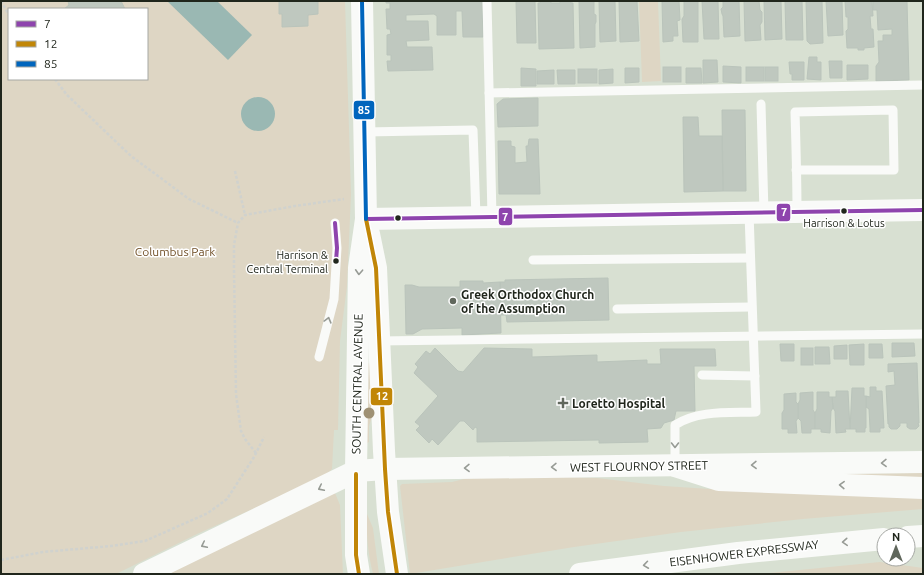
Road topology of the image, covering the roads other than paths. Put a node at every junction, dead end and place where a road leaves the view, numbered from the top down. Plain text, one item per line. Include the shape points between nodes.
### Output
1 (362, 1) edge
2 (487, 1) edge
3 (923, 84) edge
4 (489, 93) junction
5 (761, 104) dead end
6 (365, 132) junction
7 (796, 170) junction
8 (923, 210) edge
9 (797, 212) junction
10 (756, 213) junction
11 (484, 217) junction
12 (366, 219) junction
13 (335, 223) dead end
14 (750, 258) junction
15 (533, 260) dead end
16 (751, 307) junction
17 (617, 309) dead end
18 (923, 334) edge
19 (752, 336) junction
20 (378, 341) junction
21 (319, 358) dead end
22 (702, 375) dead end
23 (755, 376) junction
24 (923, 462) edge
25 (675, 466) junction
26 (385, 469) junction
27 (356, 471) junction
28 (923, 488) edge
29 (876, 540) edge
30 (144, 574) edge
31 (359, 574) edge
32 (397, 574) edge
33 (580, 574) edge

1 - 6 main road, SOUTH CENTRAL AVENUE
2 - 4 lane
3 - 4 lane
4 - 11 lane
5 - 10 lane
6 - 11 lane via 473,130
6 - 12 main road, SOUTH CENTRAL AVENUE
7 - 7 lane via 795,112 893,110 894,170
7 - 9 lane
8 - 9 main road
9 - 10 main road
10 - 11 main road
10 - 14 lane
11 - 12 main road
12 - 20 main road, SOUTH CENTRAL AVENUE via 376,268
12 -> 27 main road, SOUTH CENTRAL AVENUE via 359,268
21 -> 13 lane via 334,299 337,248
14 - 15 lane
14 - 16 lane
16 - 17 lane
16 - 19 lane
18 - 19 lane
19 - 20 lane
19 - 23 lane
20 - 26 main road, SOUTH CENTRAL AVENUE
22 - 23 lane
23 -> 25 lane via 756,412 703,414 685,418 675,425
24 -> 25 main road, WEST FLOURNOY STREET
25 -> 26 main road, WEST FLOURNOY STREET
28 -> 25 main road via 719,480
26 - 27 main road, WEST FLOURNOY STREET
26 - 32 main road, SOUTH CENTRAL AVENUE
27 -> 30 main road
27 - 31 main road, SOUTH CENTRAL AVENUE via 356,555
29 -> 33 main road, EISENHOWER EXPRESSWAY via 738,552

